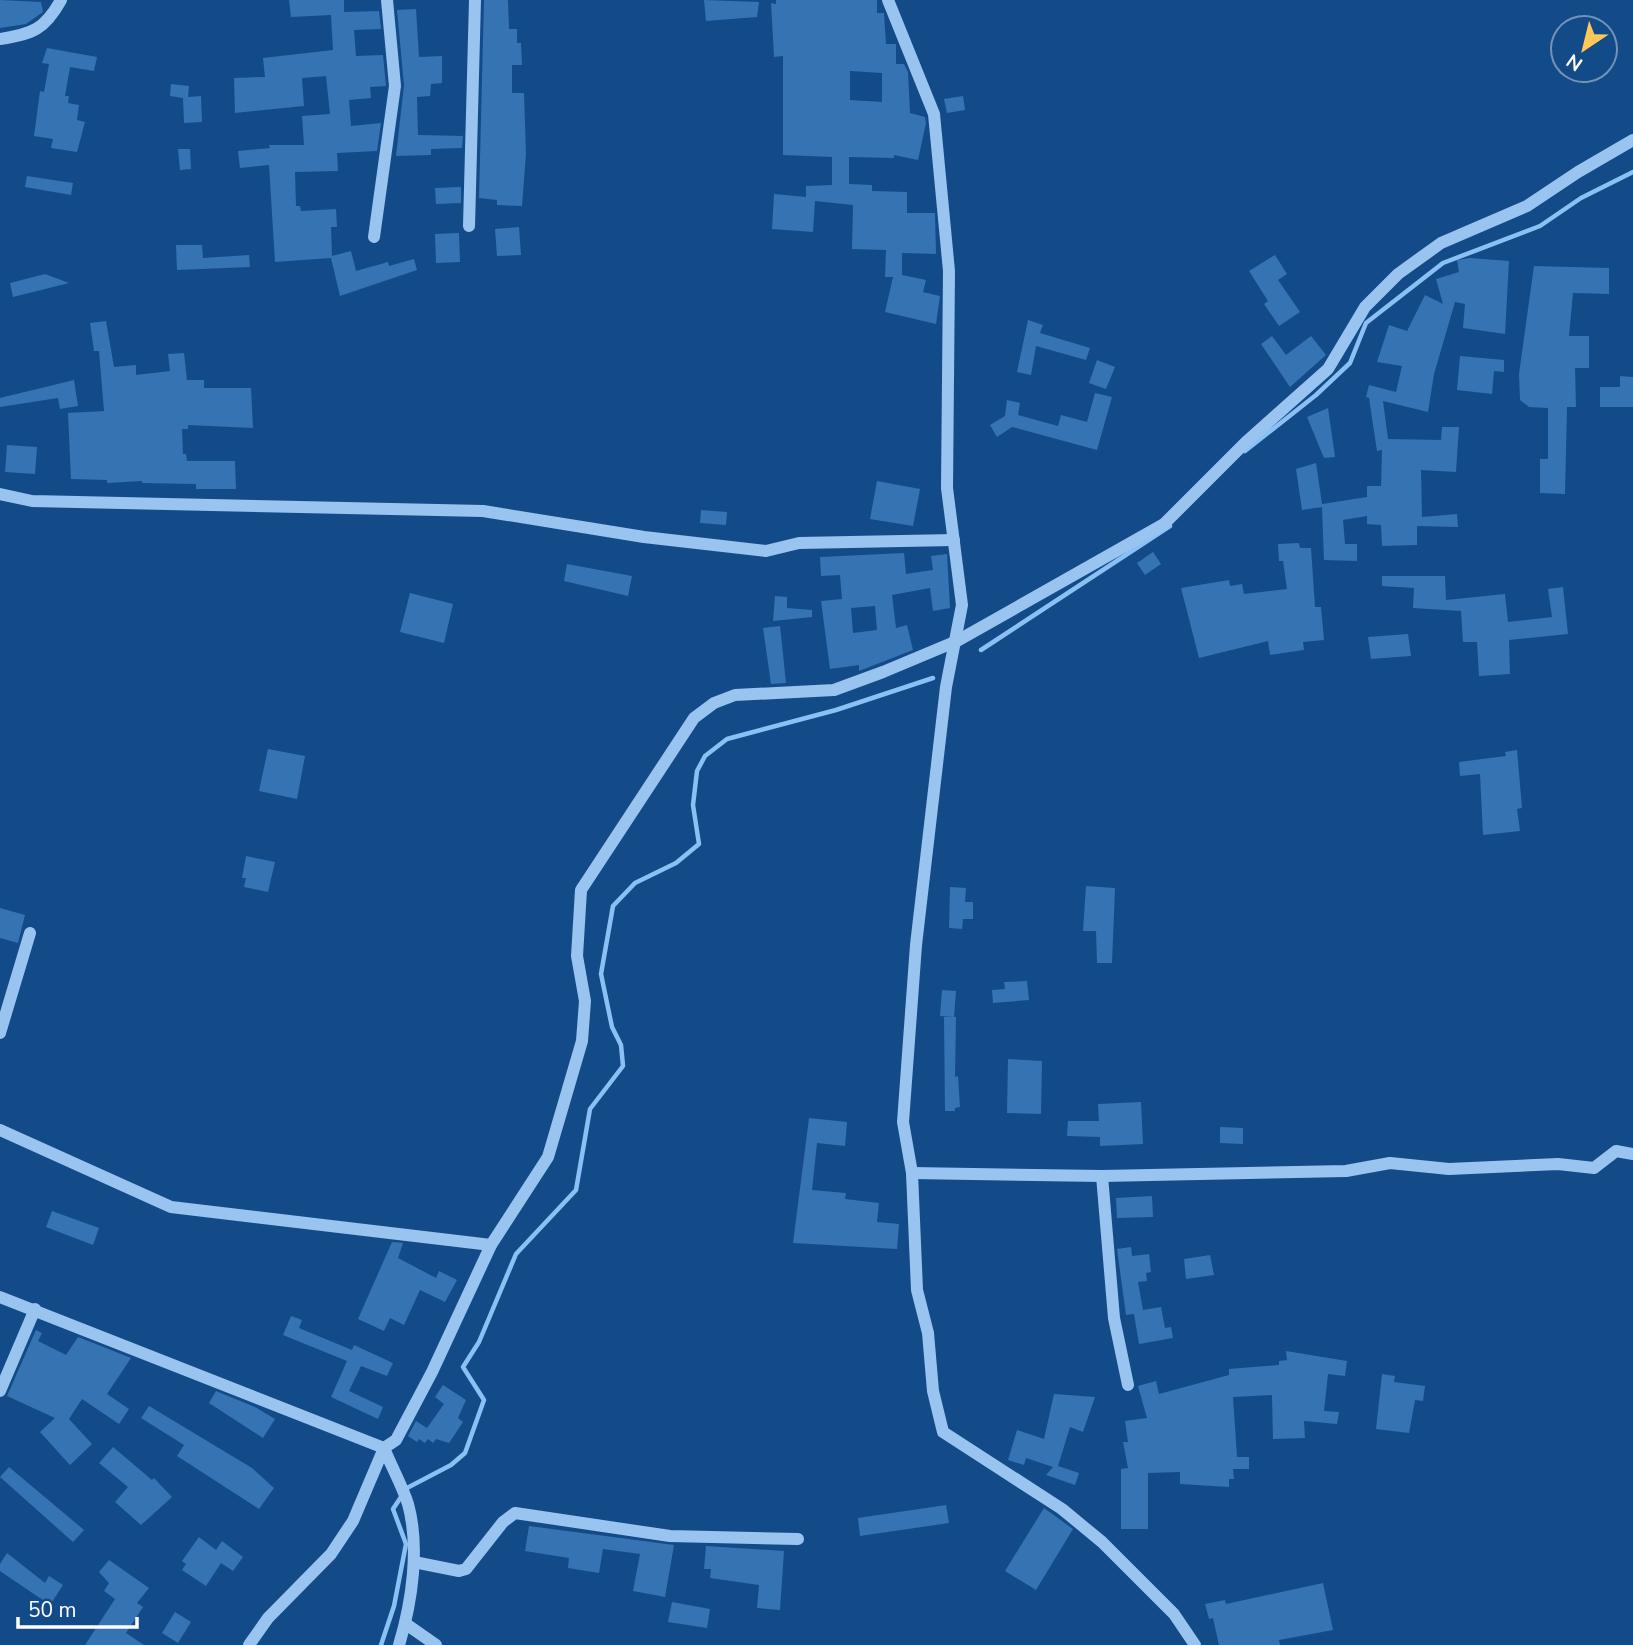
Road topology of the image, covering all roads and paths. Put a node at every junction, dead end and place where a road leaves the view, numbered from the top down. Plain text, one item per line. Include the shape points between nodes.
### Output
1 (61, 0) edge
2 (387, 0) edge
3 (475, 0) edge
4 (888, 0) edge
5 (0, 38) edge
6 (1633, 140) edge
7 (469, 226) dead end
8 (374, 237) dead end
9 (0, 494) edge
10 (954, 540) junction
11 (957, 641) junction
12 (30, 933) dead end
13 (0, 1033) edge
14 (0, 1130) edge
15 (1633, 1154) edge
16 (912, 1172) junction
17 (1102, 1176) junction
18 (491, 1245) junction
19 (0, 1297) edge
20 (35, 1309) junction
21 (1128, 1385) dead end
22 (0, 1391) edge
23 (384, 1448) junction
24 (798, 1539) dead end
25 (414, 1562) junction
26 (406, 1624) junction
27 (249, 1645) edge
28 (399, 1645) edge
29 (436, 1645) edge
30 (1195, 1645) edge

1 - 5 street via 49,23 21,36
2 - 8 street via 395,86
3 - 7 street
4 - 10 street via 934,114 949,271 947,488
6 - 11 street via 1527,206 1441,243 1398,274 1365,307 1328,369 1245,442 1164,524
9 - 10 street via 32,501 483,511 766,551 799,543
10 - 11 street via 962,605
11 - 16 street via 946,687 916,945 903,1122
11 - 18 street via 834,690 735,695 694,718 581,890 577,956 585,1001 582,1041 548,1157
12 - 13 street
14 - 18 street via 171,1207
15 - 17 street via 1616,1151 1594,1168 1558,1164 1449,1170 1390,1163 1346,1171
16 - 17 street
16 - 30 street via 917,1290 943,1432 1062,1509 1102,1542 1174,1614
17 - 21 street via 1114,1318
18 - 23 street via 402,1429
19 - 20 street
20 - 22 street
20 - 23 street
23 - 25 street via 408,1505
23 - 27 street via 353,1521 331,1554 268,1618
24 - 25 street via 670,1536 515,1513 467,1569
25 - 26 street
26 - 28 street
26 - 29 street

